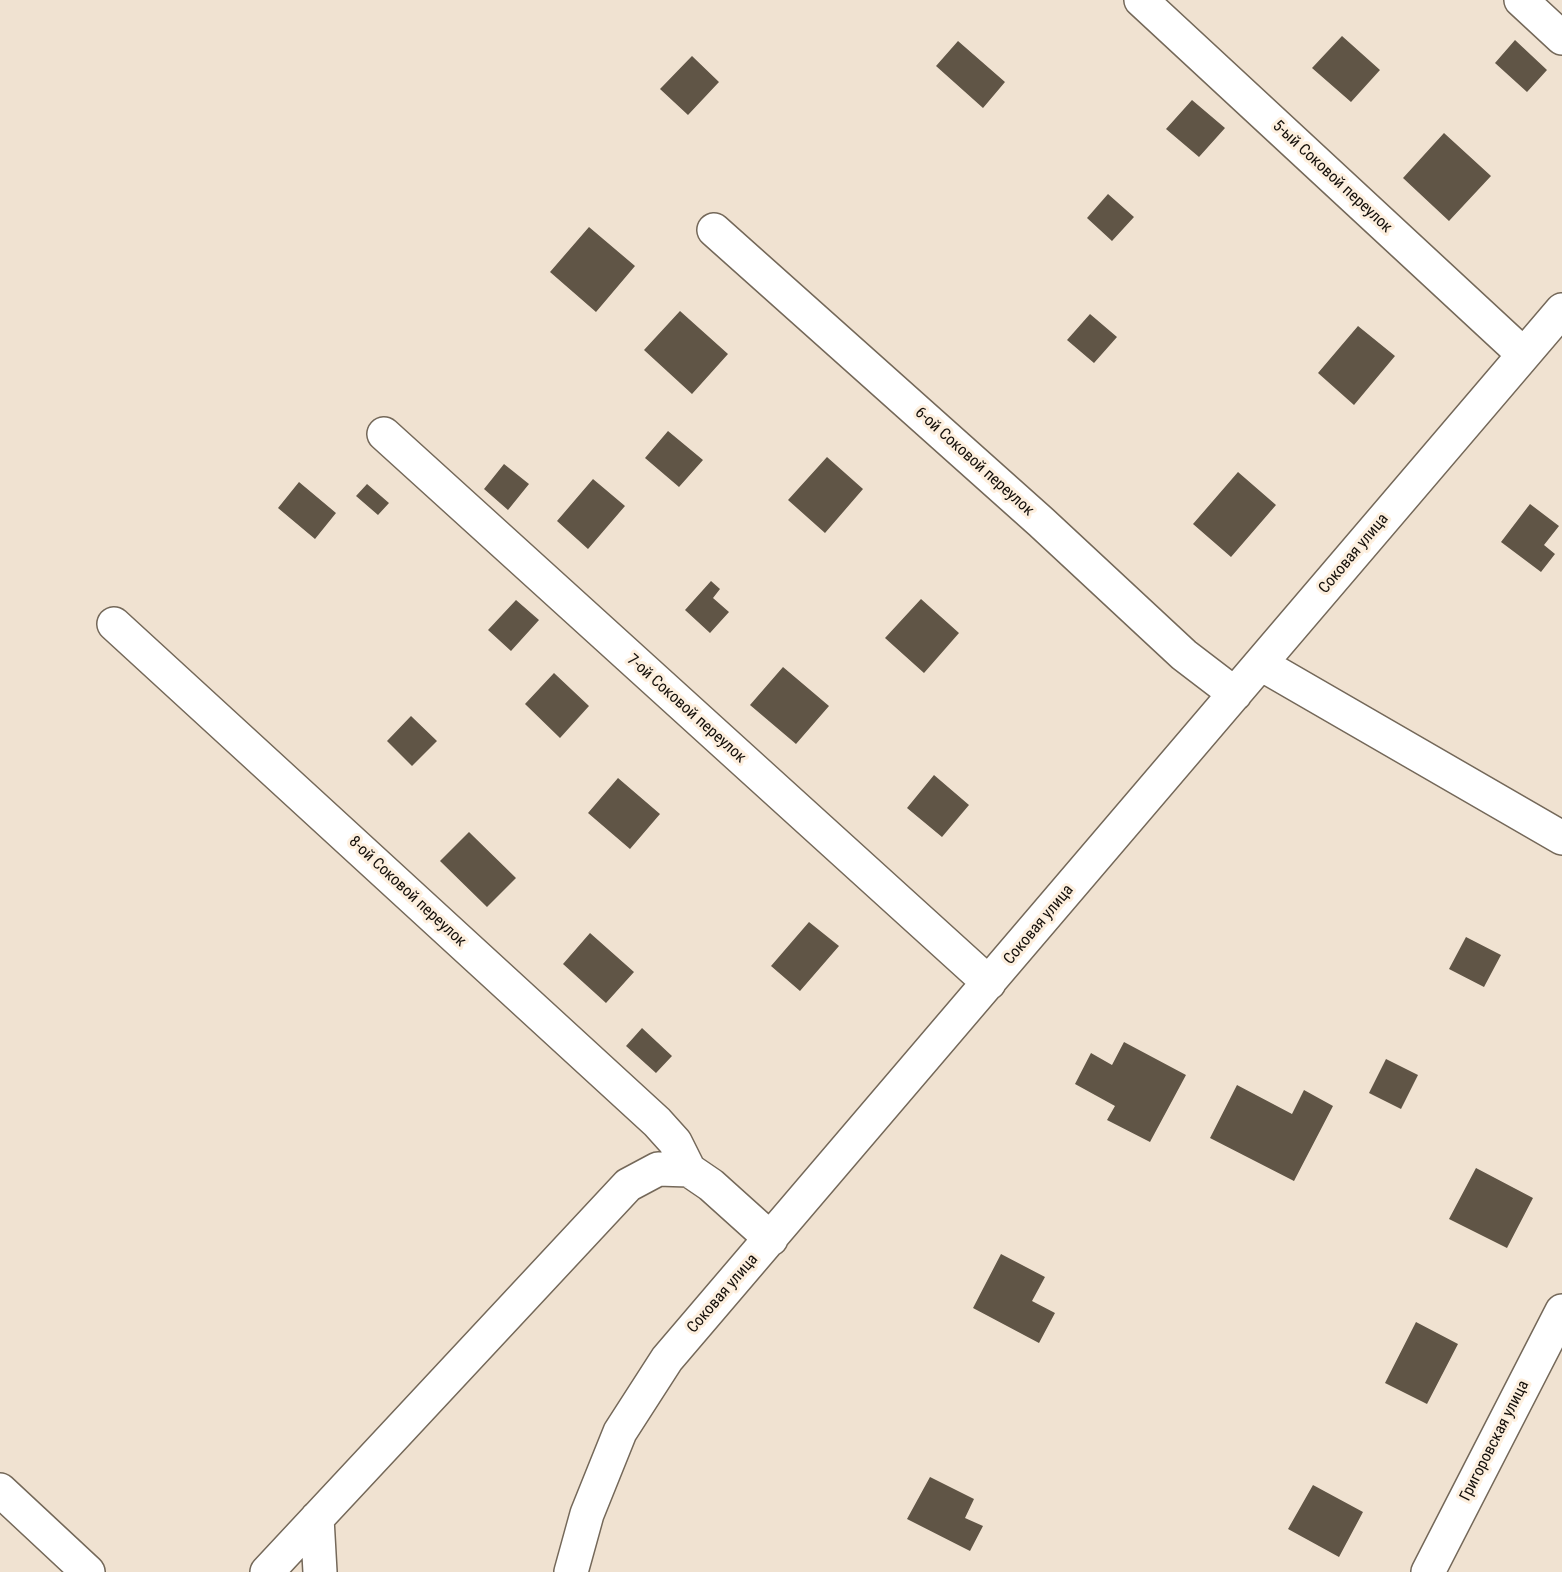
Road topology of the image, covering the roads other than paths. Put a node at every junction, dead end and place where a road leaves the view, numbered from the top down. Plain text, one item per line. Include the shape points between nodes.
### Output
1 (1141, 0) edge
2 (1521, 0) edge
3 (1562, 38) edge
4 (714, 230) dead end
5 (1562, 310) edge
6 (1523, 354) junction
7 (384, 434) dead end
8 (114, 624) dead end
9 (1261, 664) junction
10 (1235, 694) junction
11 (1562, 838) edge
12 (989, 983) junction
13 (689, 1170) junction
14 (771, 1239) junction
15 (1562, 1311) edge
16 (0, 1490) edge
17 (317, 1518) junction
18 (88, 1572) edge
19 (267, 1572) edge
20 (320, 1572) edge
21 (572, 1572) edge
22 (1428, 1572) edge

1 - 6 street, 5-ый Соковой переулок
2 - 3 street
4 - 10 street, 6-ой Соковой переулок via 1184,655
5 - 6 street, Соковая улица
6 - 9 street, Соковая улица
7 - 12 street, 7-ой Соковой переулок
8 - 13 street, 8-ой Соковой переулок via 657,1122 675,1142
9 - 10 street, Соковая улица
9 - 11 street
10 - 12 street, Соковая улица
12 - 14 street, Соковая улица
13 - 14 street
13 - 17 street via 658,1169 628,1185
14 - 21 street, Соковая улица via 667,1359 620,1432 587,1514
15 - 22 street, Григоровская улица
16 - 18 street
17 - 19 street
17 - 20 street

